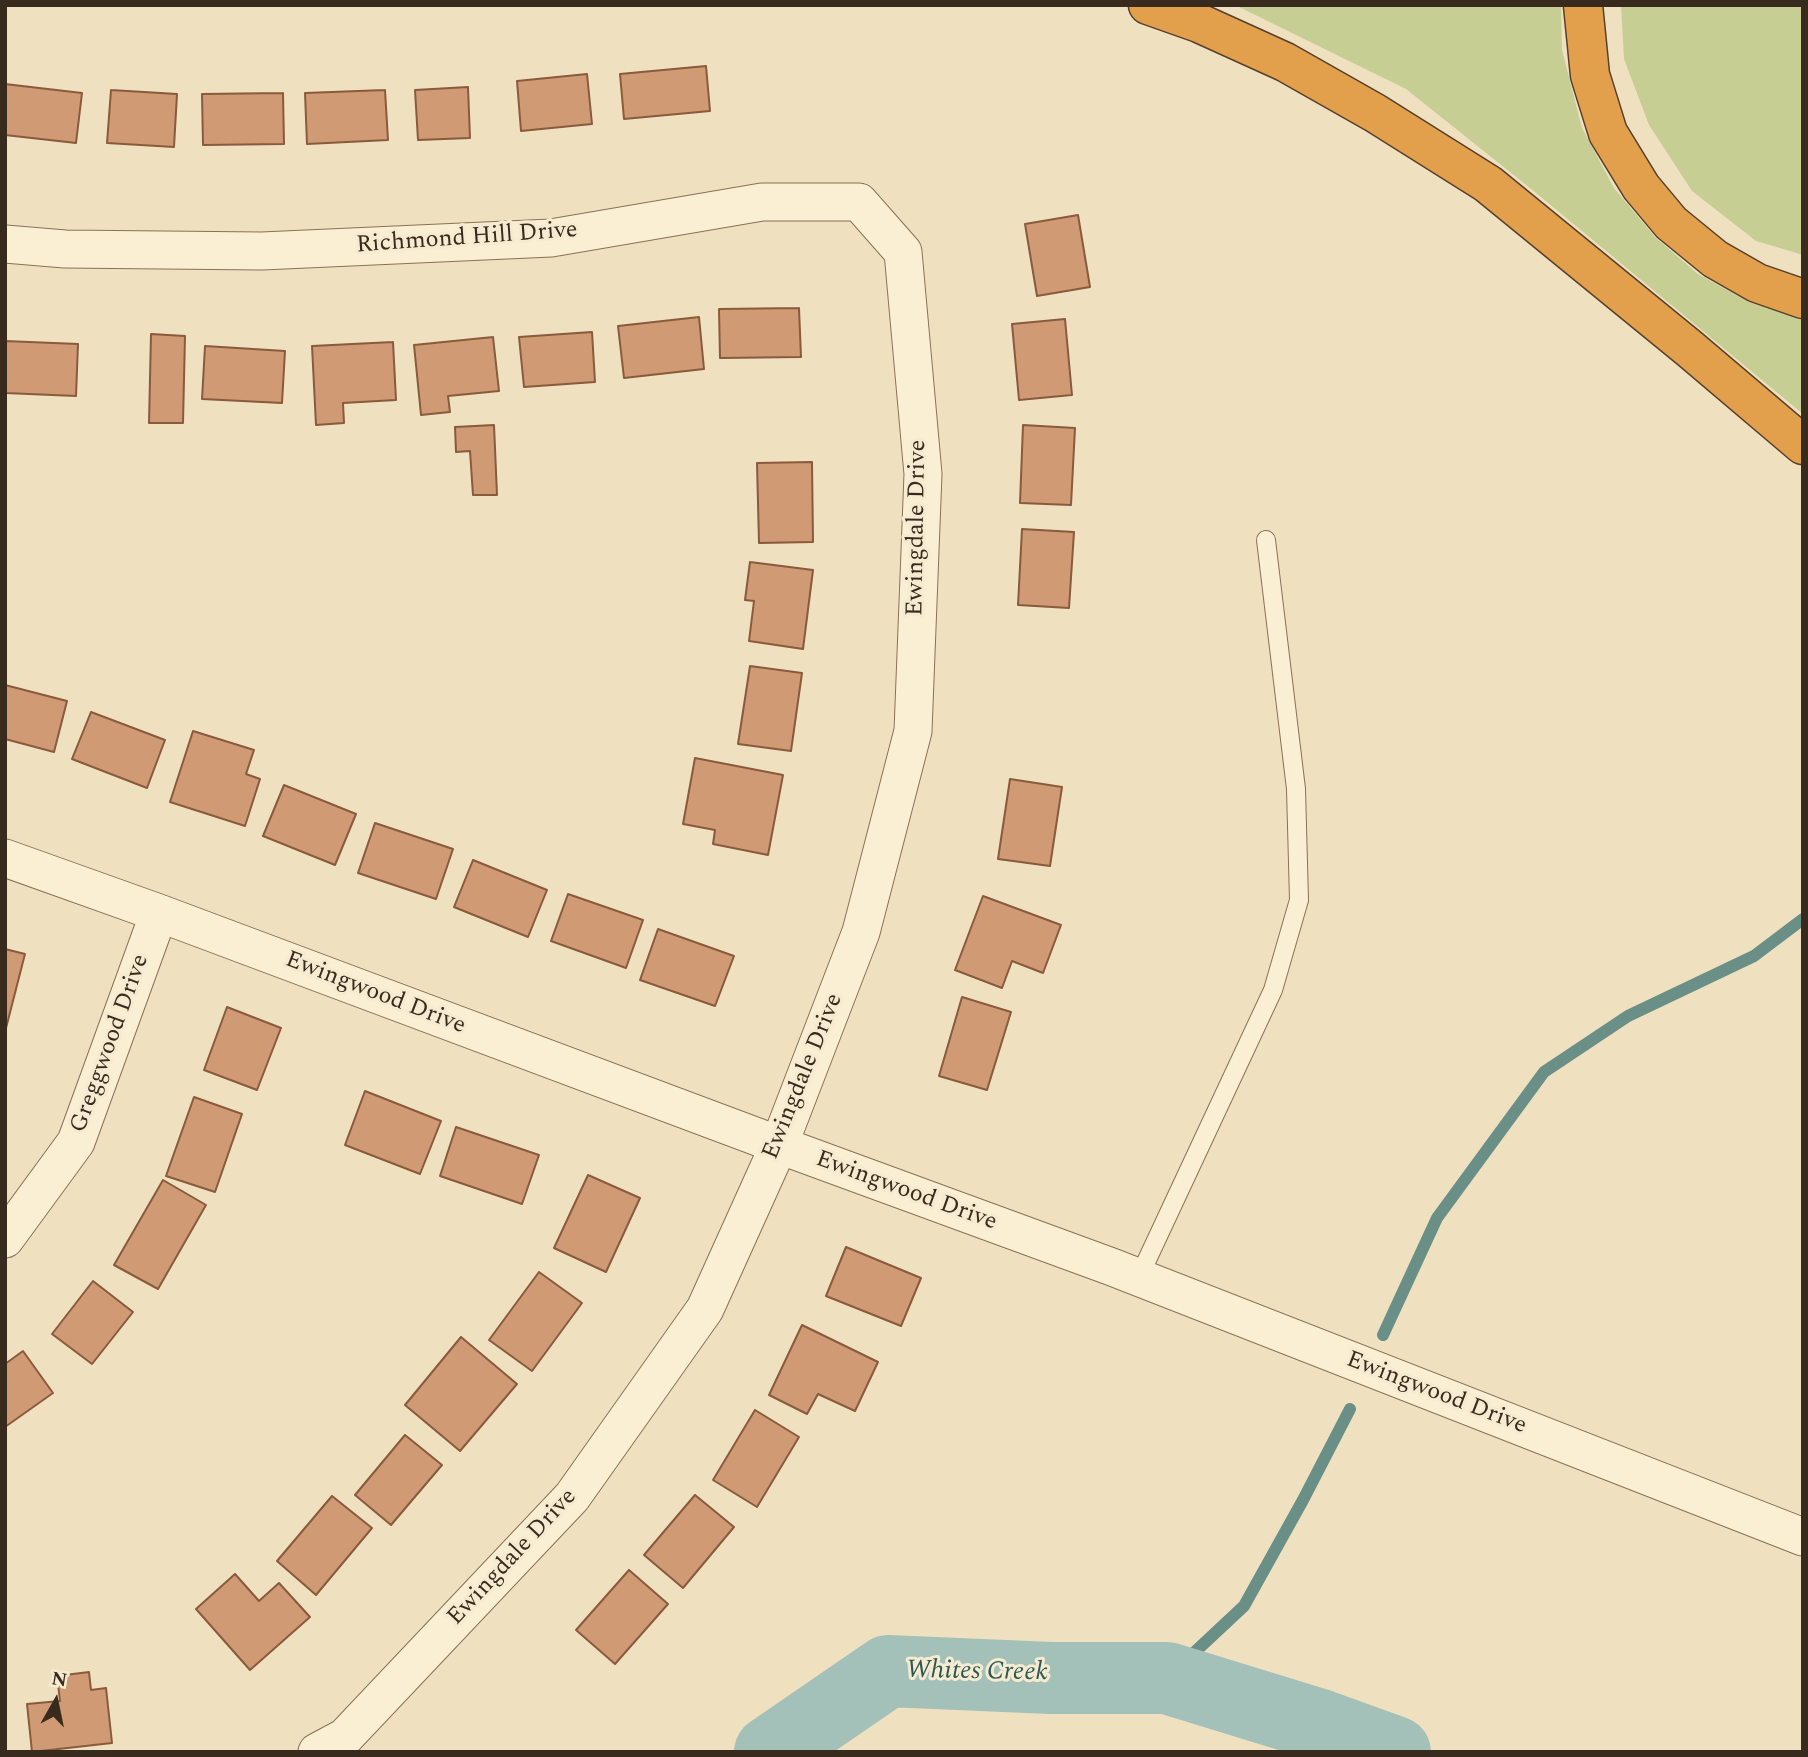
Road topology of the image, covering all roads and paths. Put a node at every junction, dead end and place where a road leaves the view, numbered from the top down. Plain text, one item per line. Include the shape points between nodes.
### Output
1 (1148, 5) edge
2 (1584, 5) edge
3 (5, 244) edge
4 (903, 252) joint
5 (1803, 299) edge
6 (1803, 445) edge
7 (1266, 540) dead end
8 (5, 858) edge
9 (159, 913) junction
10 (779, 1145) junction
11 (5, 1239) edge
12 (1139, 1277) junction
13 (1803, 1537) edge
14 (317, 1752) edge

1 - 6 highway via 1285,62 1488,184
2 - 5 highway via 1590,75 1608,133 1641,187 1671,223 1715,259 1757,283
3 - 4 street, Richmond Hill Drive via 262,251 551,238 762,202 859,202
4 - 10 street, Ewingdale Drive via 923,474 913,731 861,932
7 - 12 lane via 1296,789 1299,900 1273,990
8 - 9 street, Ewingwood Drive
9 - 10 street, Ewingwood Drive
9 - 11 street, Greggwood Drive via 76,1142
10 - 12 street, Ewingwood Drive
10 - 14 street, Ewingdale Drive via 705,1309 572,1497 345,1737
12 - 13 street, Ewingwood Drive

